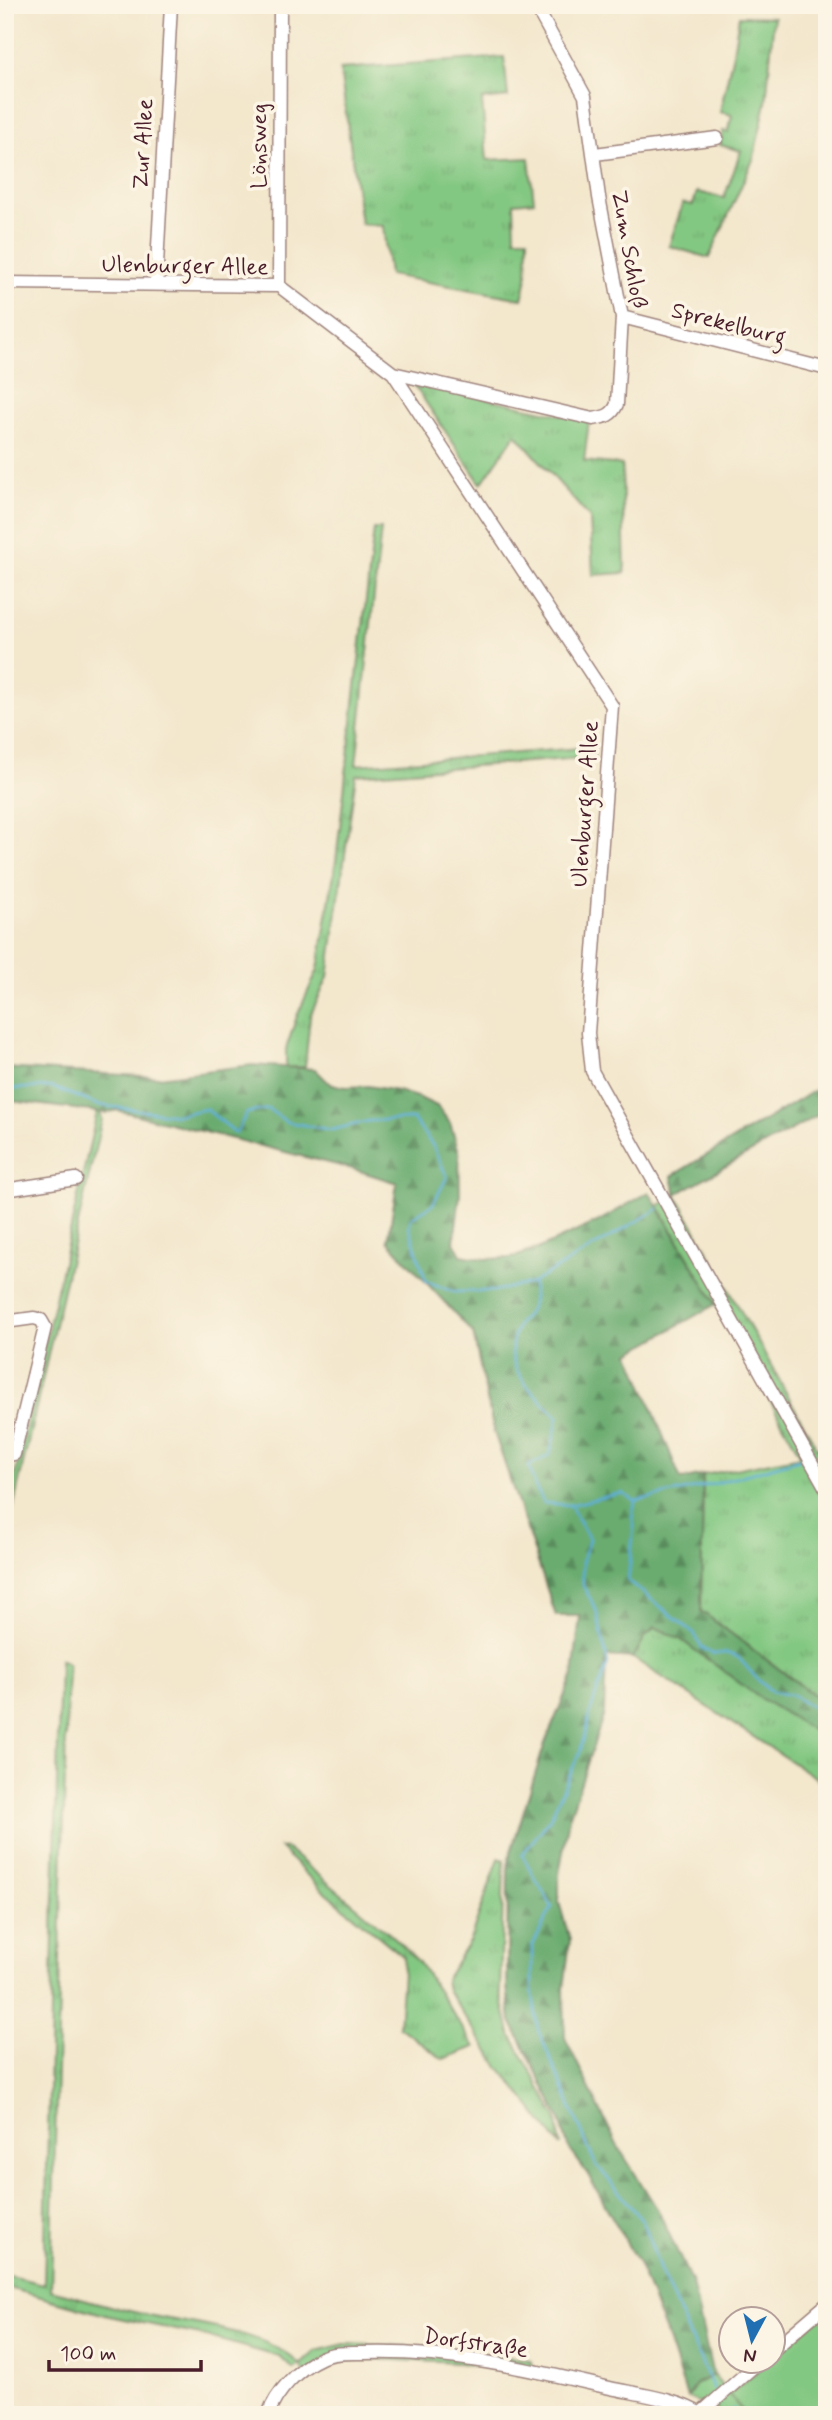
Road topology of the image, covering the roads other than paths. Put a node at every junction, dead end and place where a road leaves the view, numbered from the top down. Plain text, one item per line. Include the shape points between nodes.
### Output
1 (170, 5) edge
2 (280, 5) edge
3 (535, 5) edge
4 (717, 138) dead end
5 (595, 154) junction
6 (5, 283) edge
7 (156, 285) junction
8 (279, 286) junction
9 (622, 317) junction
10 (827, 369) edge
11 (393, 373) junction
12 (76, 1179) dead end
13 (5, 1190) edge
14 (5, 1322) edge
15 (5, 1456) edge
16 (827, 1490) edge
17 (827, 2304) edge
18 (786, 2339) edge
19 (746, 2374) edge
20 (701, 2414) edge
21 (268, 2415) edge

1 - 7 street, Zur Allee
2 - 8 street, Lönsweg
3 - 5 street, Zum Schloß via 585,96
4 - 5 street
5 - 9 street, Zum Schloß
6 - 7 street, Ulenburger Allee
7 - 8 street, Ulenburger Allee
8 - 11 street, Ulenburger Allee
9 - 10 street, Sprekelburg
9 - 11 street, Zum Schloß via 617,404 607,416 593,419
11 - 16 street, Ulenburger Allee via 612,706 588,1033 592,1070
12 - 13 street
14 - 15 street via 34,1318 45,1327 14,1454
17 - 18 street
19 - 20 street
20 - 21 street, Dorfstraße via 646,2396 501,2364 439,2355 375,2353 323,2357 300,2372 275,2398

